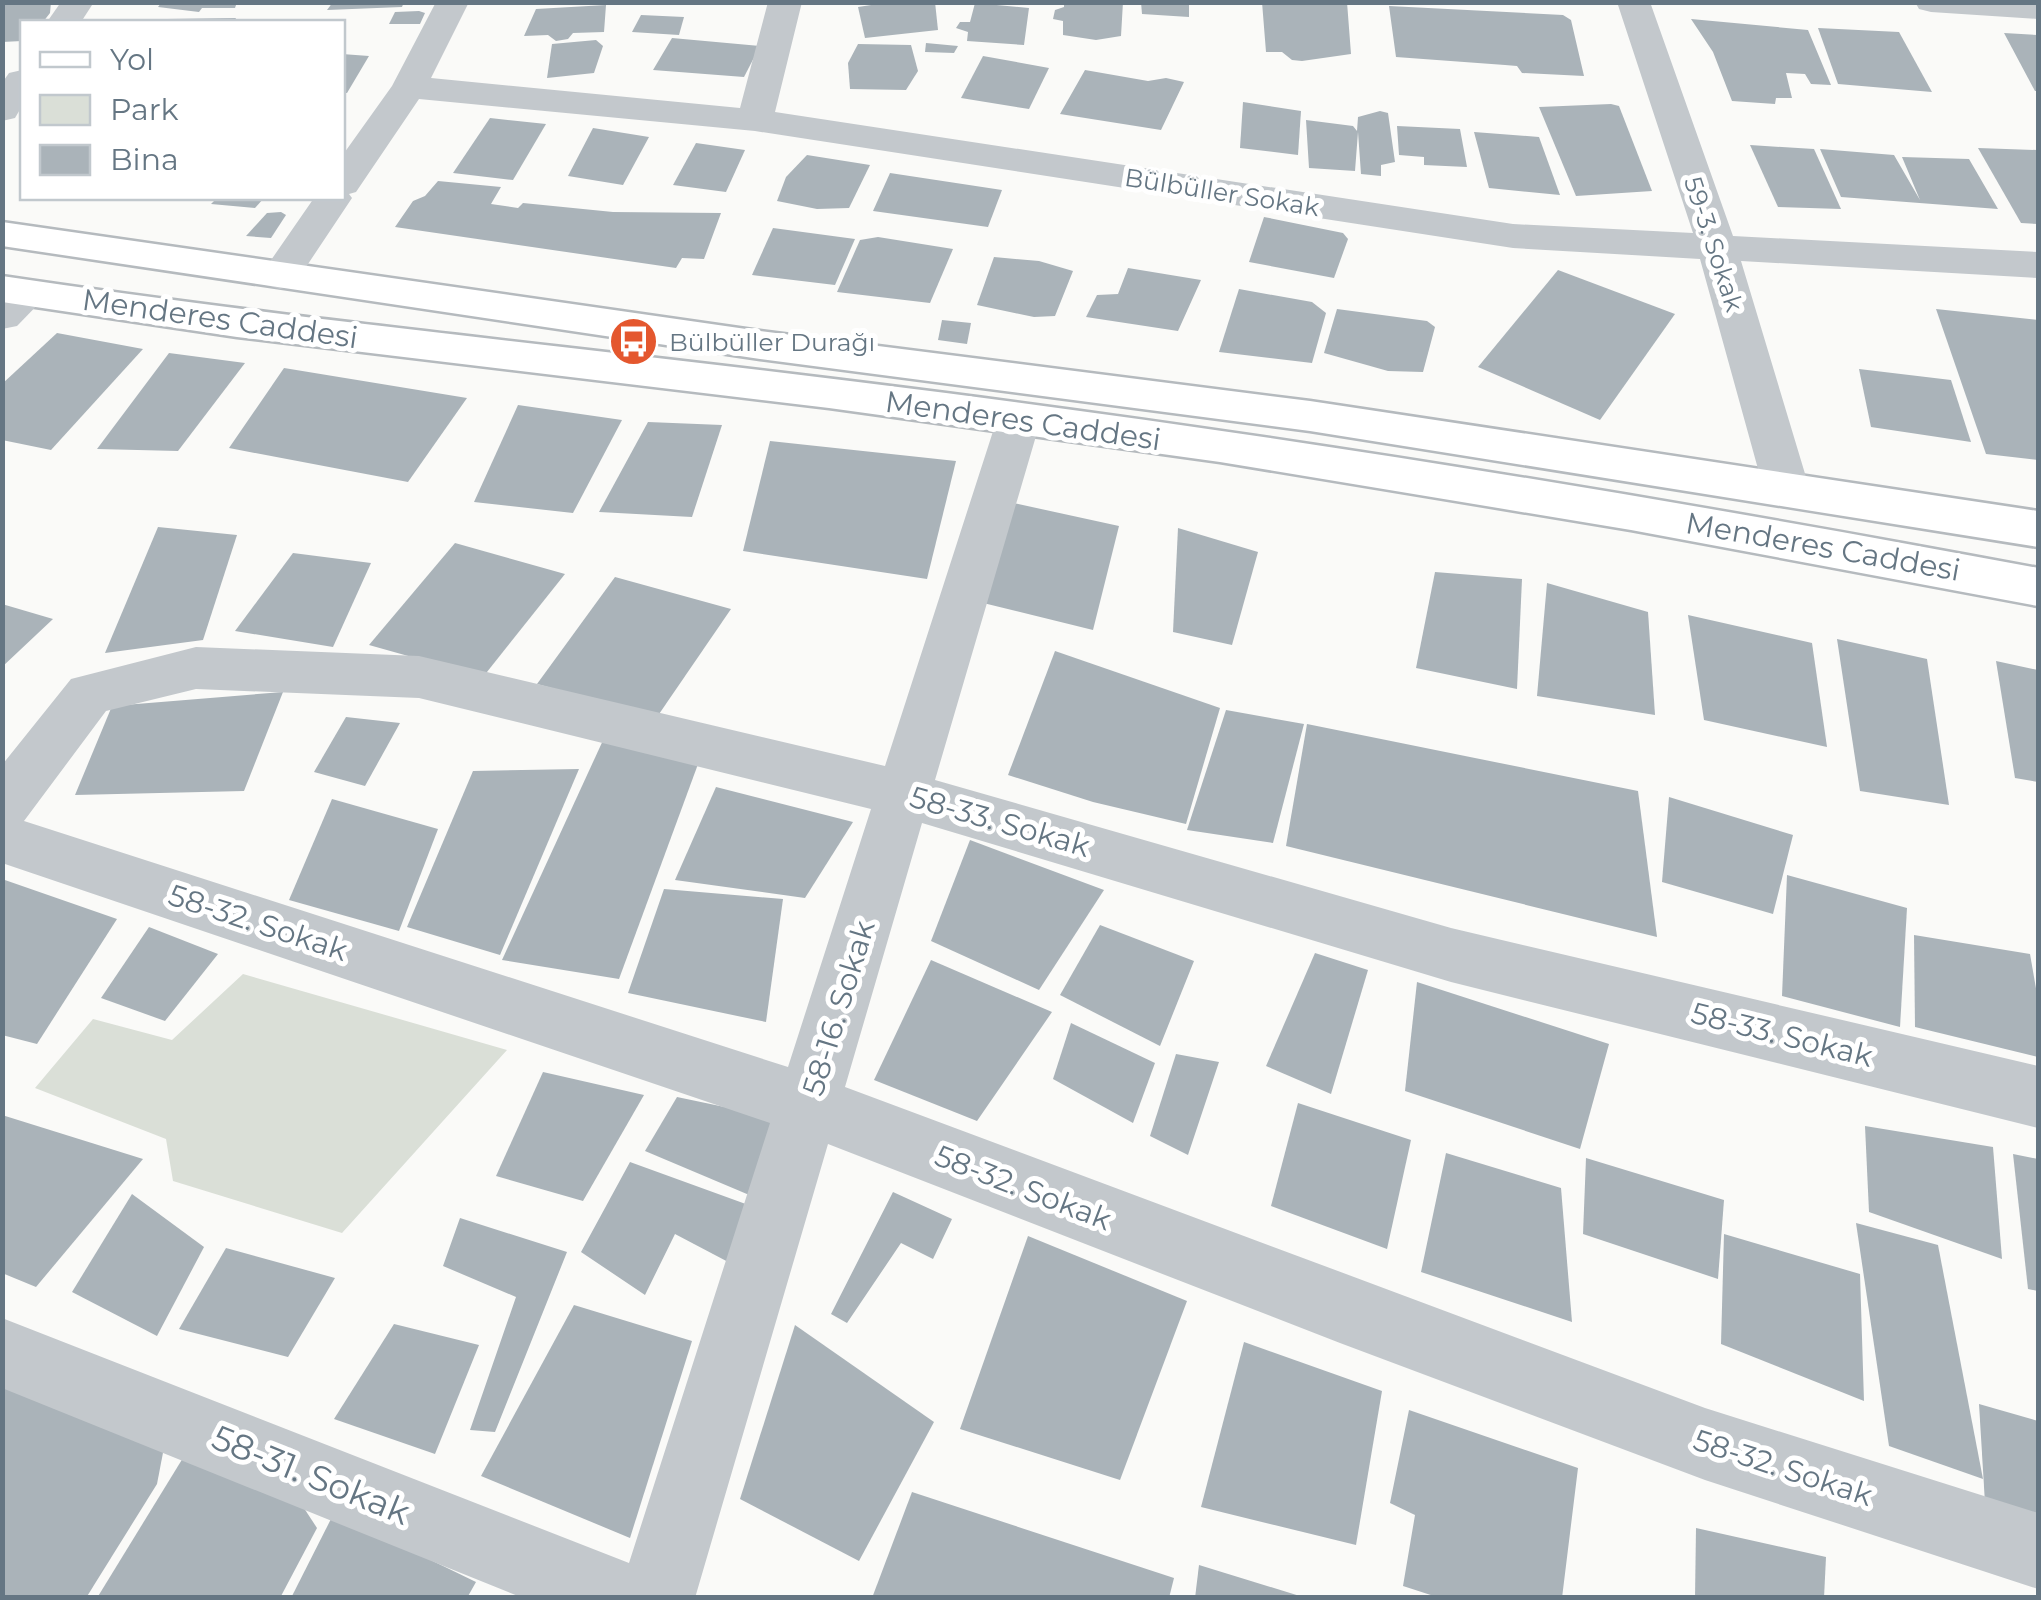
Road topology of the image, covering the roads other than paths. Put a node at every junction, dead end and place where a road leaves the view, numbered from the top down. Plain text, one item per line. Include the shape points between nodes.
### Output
1 (454, 2) edge
2 (785, 2) edge
3 (1633, 2) edge
4 (1931, 2) edge
5 (1986, 4) edge
6 (2038, 9) edge
7 (20, 84) edge
8 (409, 87) junction
9 (2, 110) edge
10 (755, 120) junction
11 (345, 180) edge
12 (332, 200) edge
13 (2, 234) edge
14 (1718, 250) junction
15 (2038, 265) edge
16 (280, 276) junction
17 (11, 299) edge
18 (1019, 418) junction
19 (1786, 488) junction
20 (2038, 529) edge
21 (2038, 587) edge
22 (904, 794) junction
23 (2, 806) edge
24 (2, 838) edge
25 (2038, 1097) edge
26 (809, 1106) junction
27 (2, 1353) edge
28 (2038, 1551) edge
29 (620, 1598) edge
30 (656, 1598) edge

1 - 8 street
2 - 10 street
3 - 14 street, 59-3. Sokak
4 - 5 street
5 - 6 street
7 - 9 street
8 - 10 street, Bülbüller Sokak
8 - 11 street
10 - 14 street, Bülbüller Sokak via 1513,236
12 - 16 street
13 - 16 main road, Menderes Caddesi
14 - 15 street, Bülbüller Sokak
14 - 19 street, 59-3. Sokak
16 - 19 main road, Menderes Caddesi
17 - 18 main road, Menderes Caddesi
18 - 21 main road, Menderes Caddesi via 1761,534
18 - 22 street, 58-16. Sokak
19 - 20 main road, Menderes Caddesi
22 - 23 street, 58-33. Sokak via 420,677 196,668 90,694
22 - 25 street, 58-33. Sokak via 1450,954
22 - 26 street, 58-16. Sokak
24 - 26 street, 58-32. Sokak
26 - 28 street, 58-32. Sokak via 1705,1444
26 - 30 street, 58-16. Sokak
27 - 29 street, 58-31. Sokak

